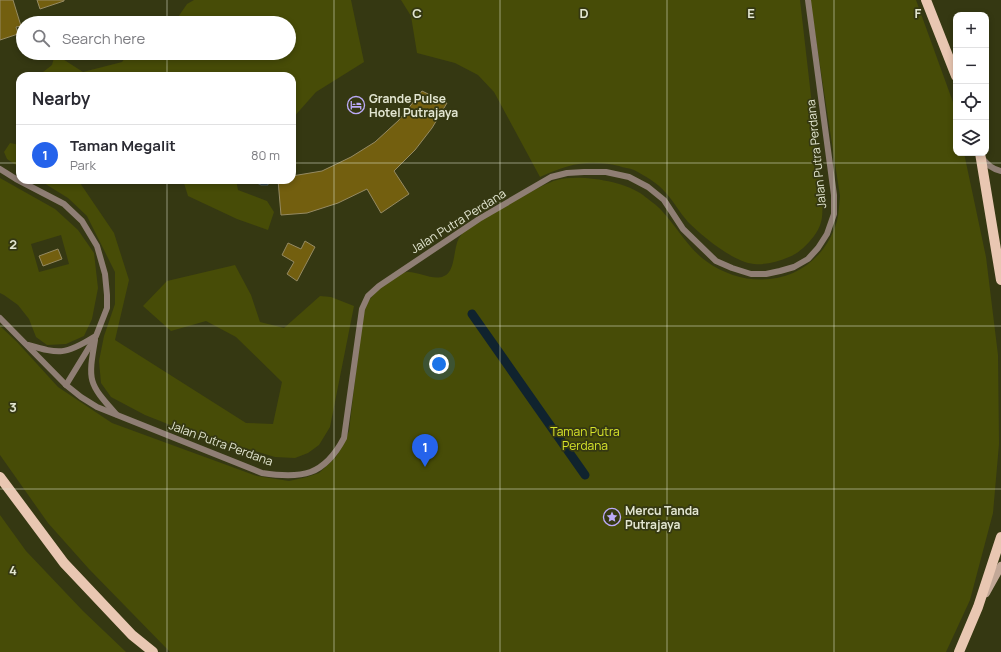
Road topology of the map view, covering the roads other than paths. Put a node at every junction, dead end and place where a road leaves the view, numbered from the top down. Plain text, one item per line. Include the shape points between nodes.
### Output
1 (808, 0) edge
2 (926, 0) edge
3 (953, 68) edge
4 (981, 156) edge
5 (0, 169) edge
6 (1001, 172) edge
7 (16, 179) edge
8 (26, 184) edge
9 (1001, 280) edge
10 (0, 318) edge
11 (96, 336) junction
12 (27, 345) junction
13 (66, 386) junction
14 (117, 415) junction
15 (0, 477) edge
16 (1001, 537) edge
17 (1001, 566) edge
18 (978, 607) junction
19 (153, 652) edge
20 (959, 652) edge

1 - 14 street, Jalan Putra Perdana via 834,195 834,214 827,234 808,259 794,267 766,274 751,274 732,268 716,261 683,229 664,200 648,187 629,177 606,172 567,173 551,177 479,219 406,266 368,296 362,309 344,438 333,456 315,471 296,475 262,473
2 - 3 main road
4 - 6 street via 988,166
4 - 9 main road
5 - 7 street
8 - 11 street via 64,204 82,221 97,246 105,274 107,308
10 - 12 street, Jalan Putra Perdana
11 - 12 street via 68,352 51,352
11 - 13 street
11 - 14 street via 90,367 92,382 98,394
12 - 13 street, Jalan Putra Perdana
13 - 14 street, Jalan Putra Perdana via 97,407
15 - 19 main road via 64,563 132,635
16 - 18 main road
17 - 18 main road
18 - 20 main road

